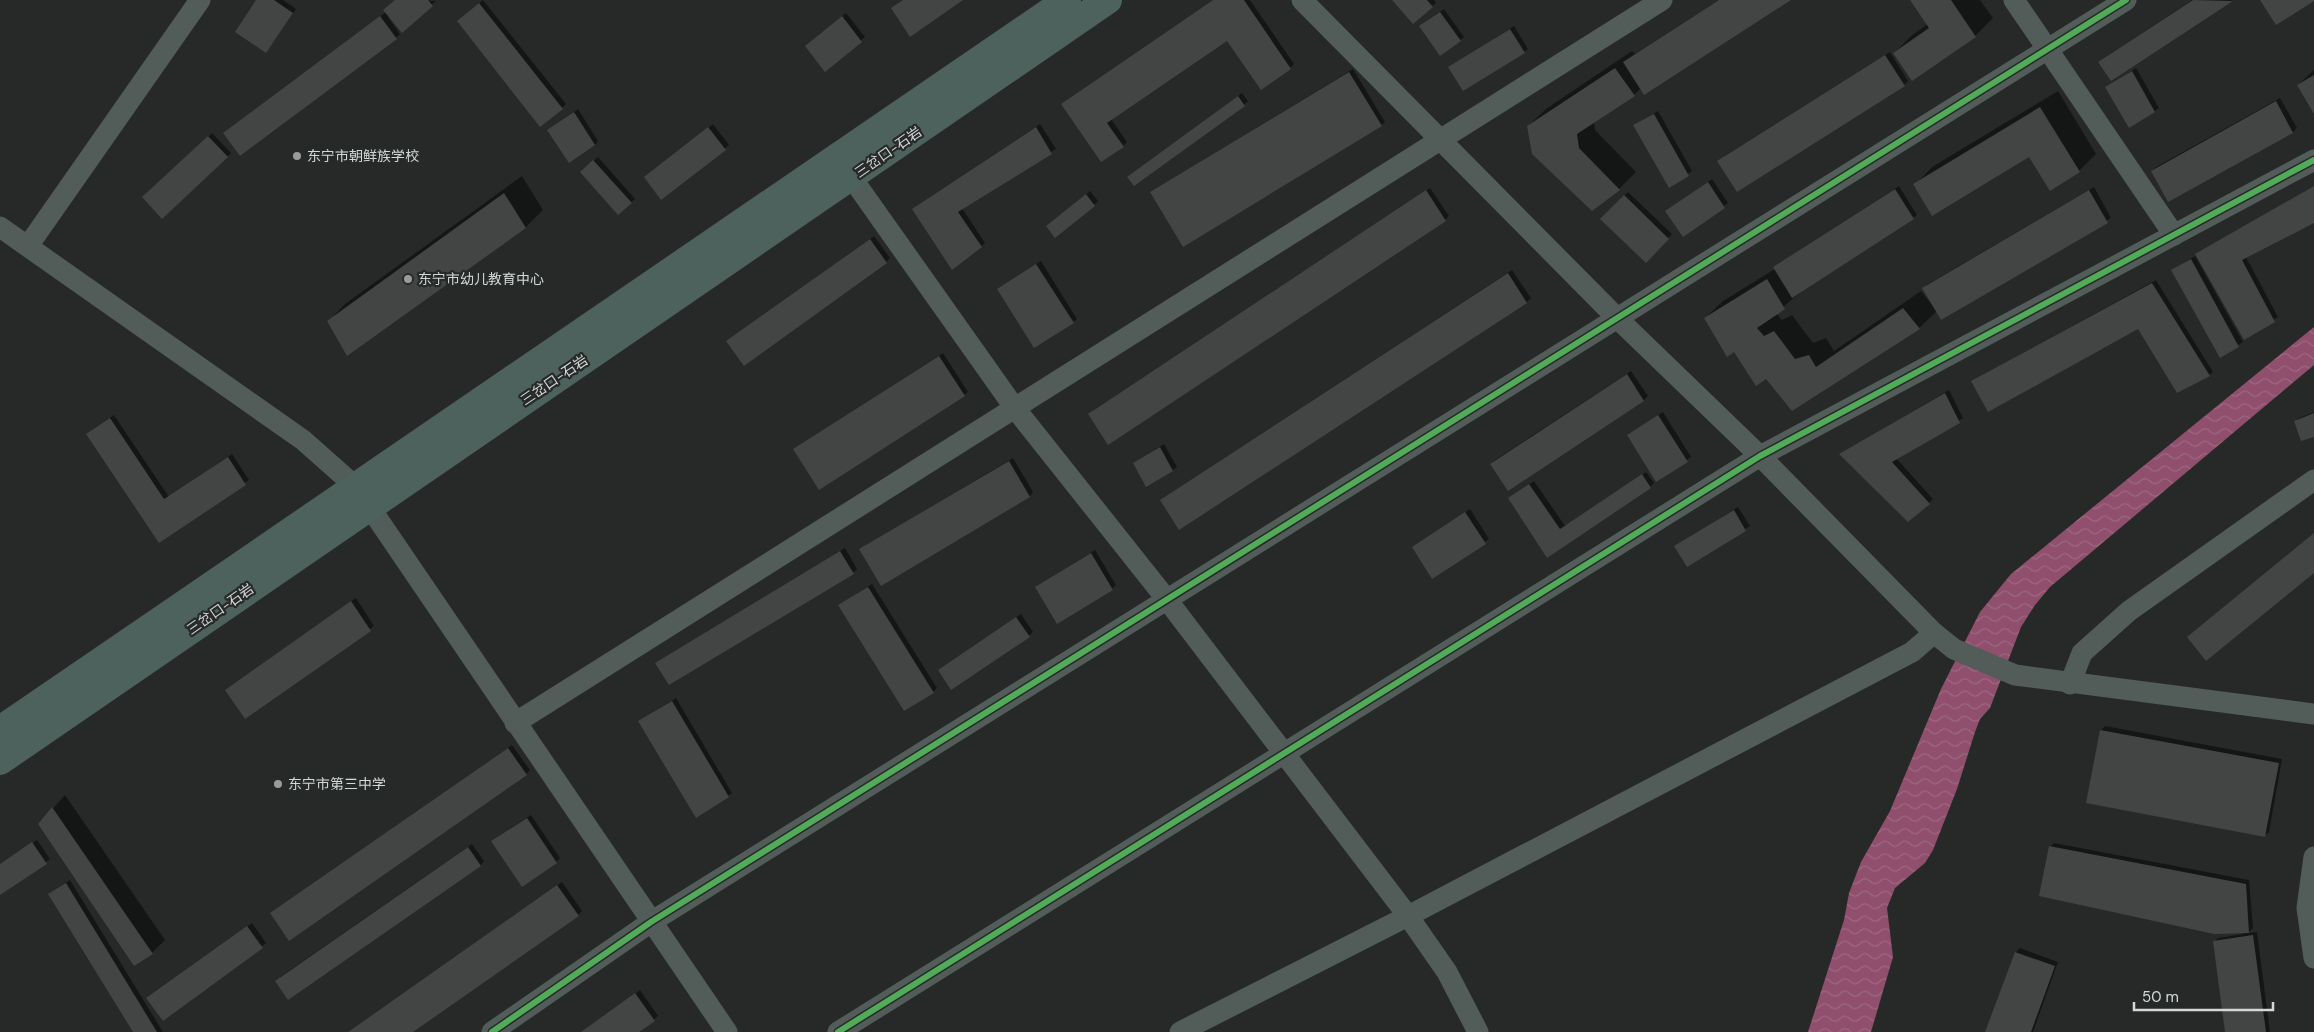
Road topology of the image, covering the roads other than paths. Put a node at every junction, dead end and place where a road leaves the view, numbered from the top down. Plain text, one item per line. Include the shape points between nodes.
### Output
1 (200, 0) edge
2 (1067, 0) edge
3 (1108, 0) edge
4 (1302, 0) edge
5 (1662, 0) edge
6 (2014, 0) edge
7 (2126, 0) edge
8 (2046, 49) junction
9 (1438, 140) junction
10 (2314, 160) edge
11 (845, 167) junction
12 (0, 227) edge
13 (2174, 235) junction
14 (28, 246) junction
15 (1618, 319) junction
16 (1014, 407) junction
17 (1760, 456) junction
18 (2314, 480) edge
19 (362, 497) junction
20 (1168, 600) junction
21 (1934, 633) junction
22 (2070, 684) junction
23 (2314, 714) edge
24 (515, 723) junction
25 (0, 730) edge
26 (1285, 752) junction
27 (0, 760) edge
28 (2314, 857) edge
29 (1408, 916) junction
30 (651, 922) junction
31 (2314, 958) edge
32 (492, 1032) edge
33 (727, 1032) edge
34 (838, 1032) edge
35 (1180, 1032) edge
36 (1478, 1032) edge

1 - 14 street
2 - 11 highway, 三岔口-石岩
3 - 11 highway, 三岔口-石岩
4 - 9 street
5 - 9 street
6 - 8 street
7 - 8 street
8 - 13 street
8 - 15 street
9 - 15 street
9 - 16 street
10 - 13 street
11 - 16 street
11 - 19 highway, 三岔口-石岩
12 - 14 street
13 - 17 street
14 - 19 street via 303,440
15 - 17 street
15 - 20 street
16 - 20 street
16 - 24 street
17 - 21 street
17 - 26 street
18 - 22 street via 2129,611 2082,653
19 - 24 street
19 - 25 highway, 三岔口-石岩
19 - 27 highway, 三岔口-石岩
20 - 26 street
20 - 30 street
21 - 22 street via 1954,649 2015,675
21 - 29 street via 1912,652
22 - 23 street
24 - 30 street
26 - 29 street
26 - 34 street
28 - 31 street via 2306,908
29 - 35 street
29 - 36 street via 1446,972
30 - 32 street
30 - 33 street

